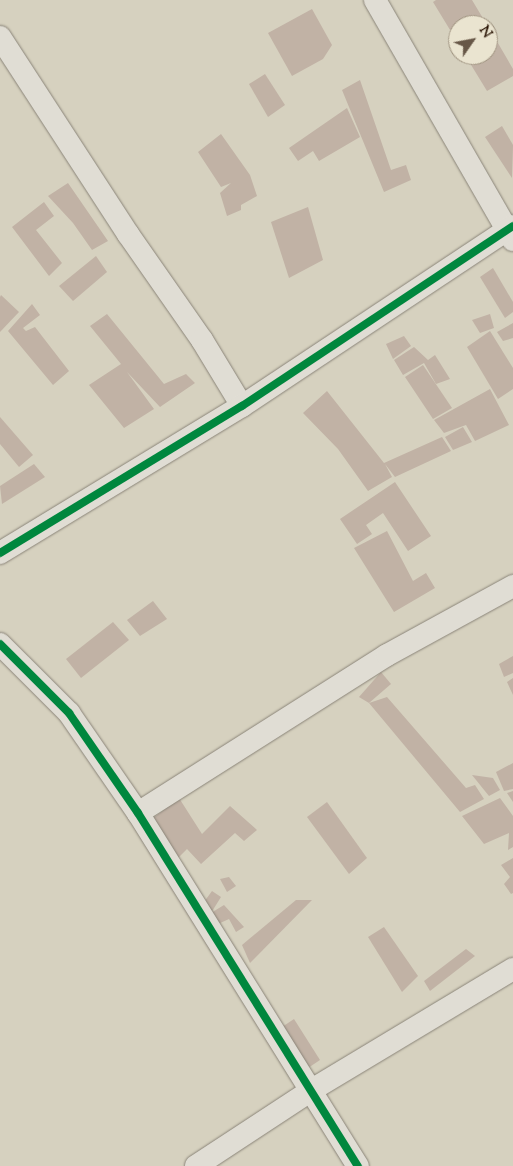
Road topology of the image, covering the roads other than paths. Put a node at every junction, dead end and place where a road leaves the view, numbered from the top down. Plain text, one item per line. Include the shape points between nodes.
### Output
1 (375, 0) edge
2 (0, 38) edge
3 (511, 232) edge
4 (242, 406) junction
5 (0, 553) edge
6 (513, 586) edge
7 (0, 644) edge
8 (138, 813) junction
9 (513, 969) edge
10 (310, 1091) junction
11 (196, 1166) edge
12 (358, 1166) edge

1 - 3 street
2 - 4 street via 128,234 202,340
3 - 4 street
4 - 5 street
6 - 8 street via 387,655
7 - 8 street via 68,713
8 - 10 street
9 - 10 street
10 - 11 street
10 - 12 street

